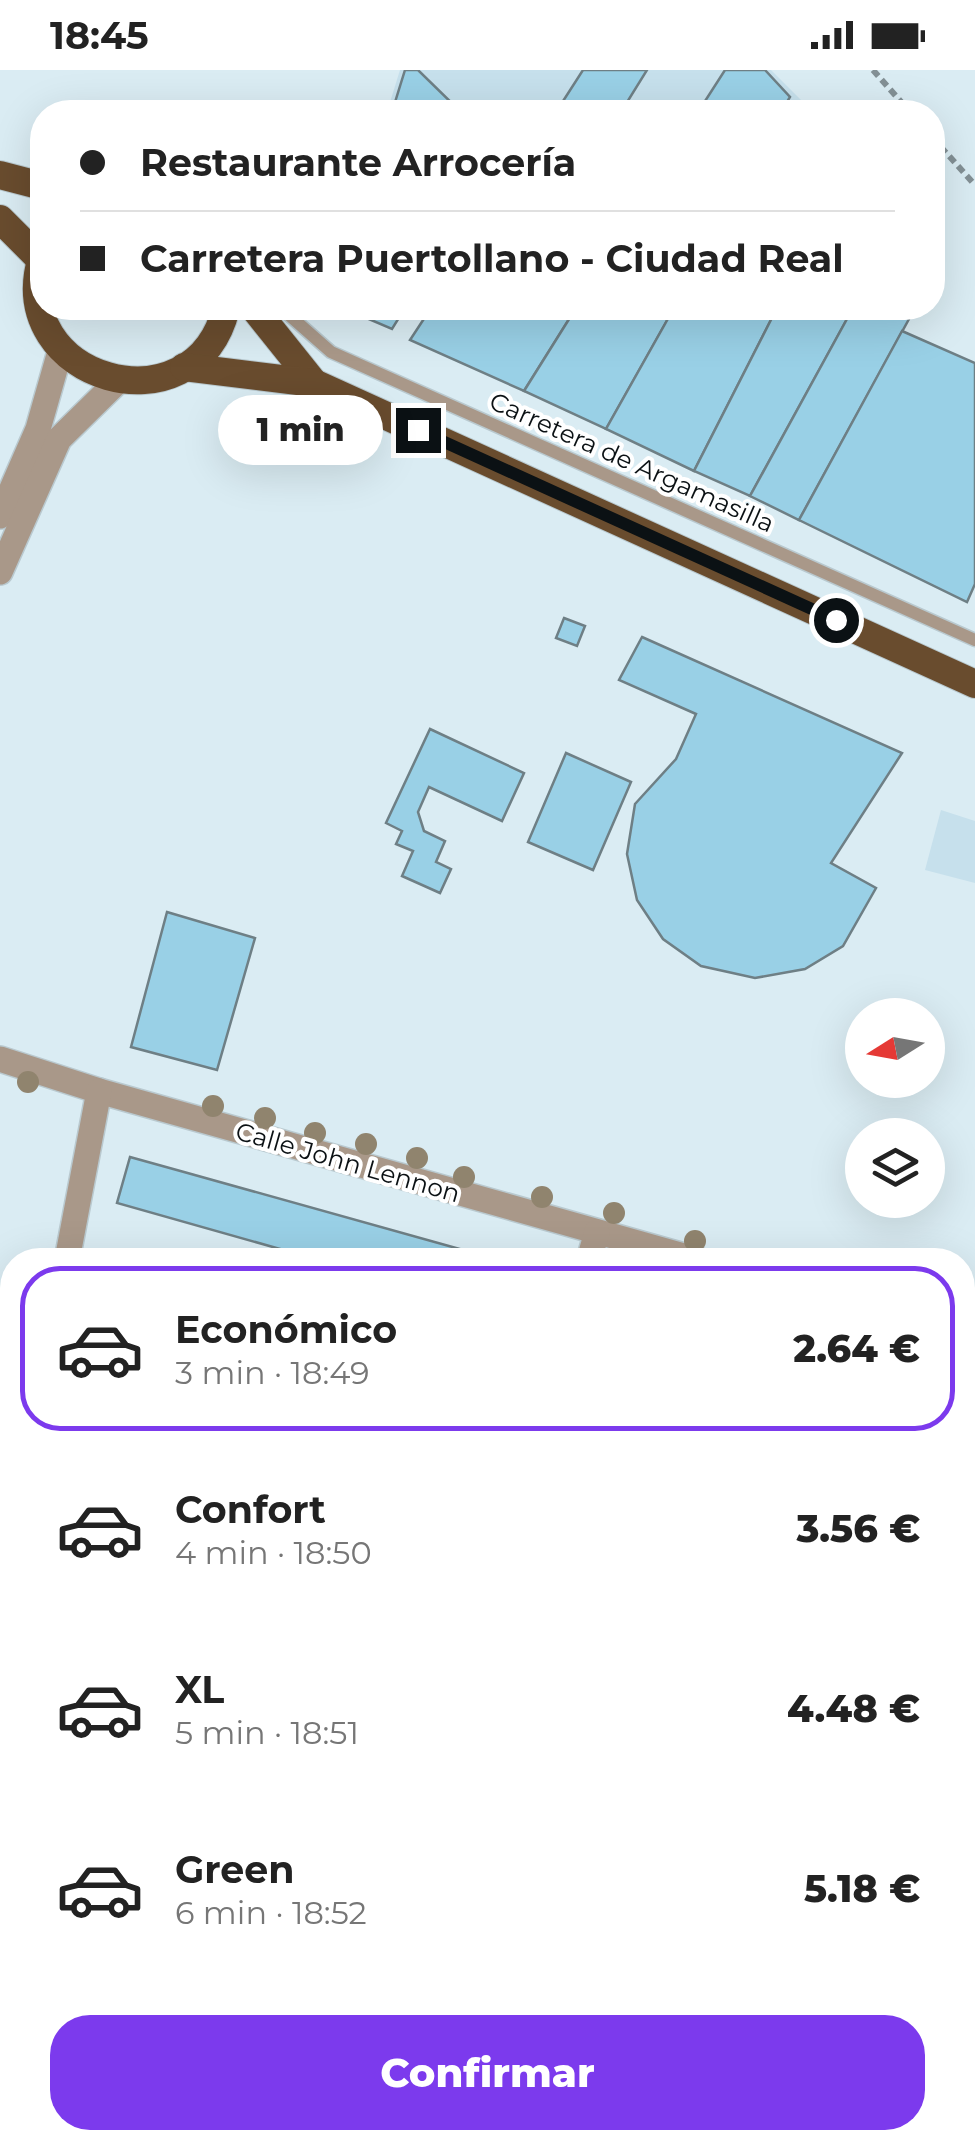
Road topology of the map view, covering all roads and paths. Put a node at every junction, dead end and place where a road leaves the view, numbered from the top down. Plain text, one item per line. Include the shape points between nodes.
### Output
1 (872, 70) edge
2 (899, 100) edge
3 (945, 152) edge
4 (0, 175) edge
5 (30, 183) edge
6 (975, 185) edge
7 (0, 220) edge
8 (30, 247) edge
9 (46, 320) edge
10 (221, 320) edge
11 (264, 320) edge
12 (295, 320) edge
13 (61, 348) junction
14 (184, 367) junction
15 (119, 380) junction
16 (314, 383) junction
17 (0, 516) edge
18 (0, 572) edge
19 (975, 640) edge
20 (975, 684) edge
21 (0, 1058) edge
22 (99, 1091) junction
23 (596, 1232) junction
24 (68, 1248) edge
25 (592, 1248) edge
26 (654, 1248) edge

1 - 2 path
3 - 6 path
4 - 5 highway
7 - 8 highway
9 - 13 highway
10 - 14 highway via 214,338
11 - 16 highway
12 - 19 lane, Carretera de Argamasilla via 331,352
13 - 15 highway via 78,364
13 - 17 street via 38,430
14 - 15 highway via 142,382
14 - 16 highway
15 - 18 street via 59,439
16 - 20 highway
21 - 22 street, Calle John Lennon
22 - 23 street, Calle John Lennon
22 - 24 street
23 - 25 street
23 - 26 street, Calle John Lennon

